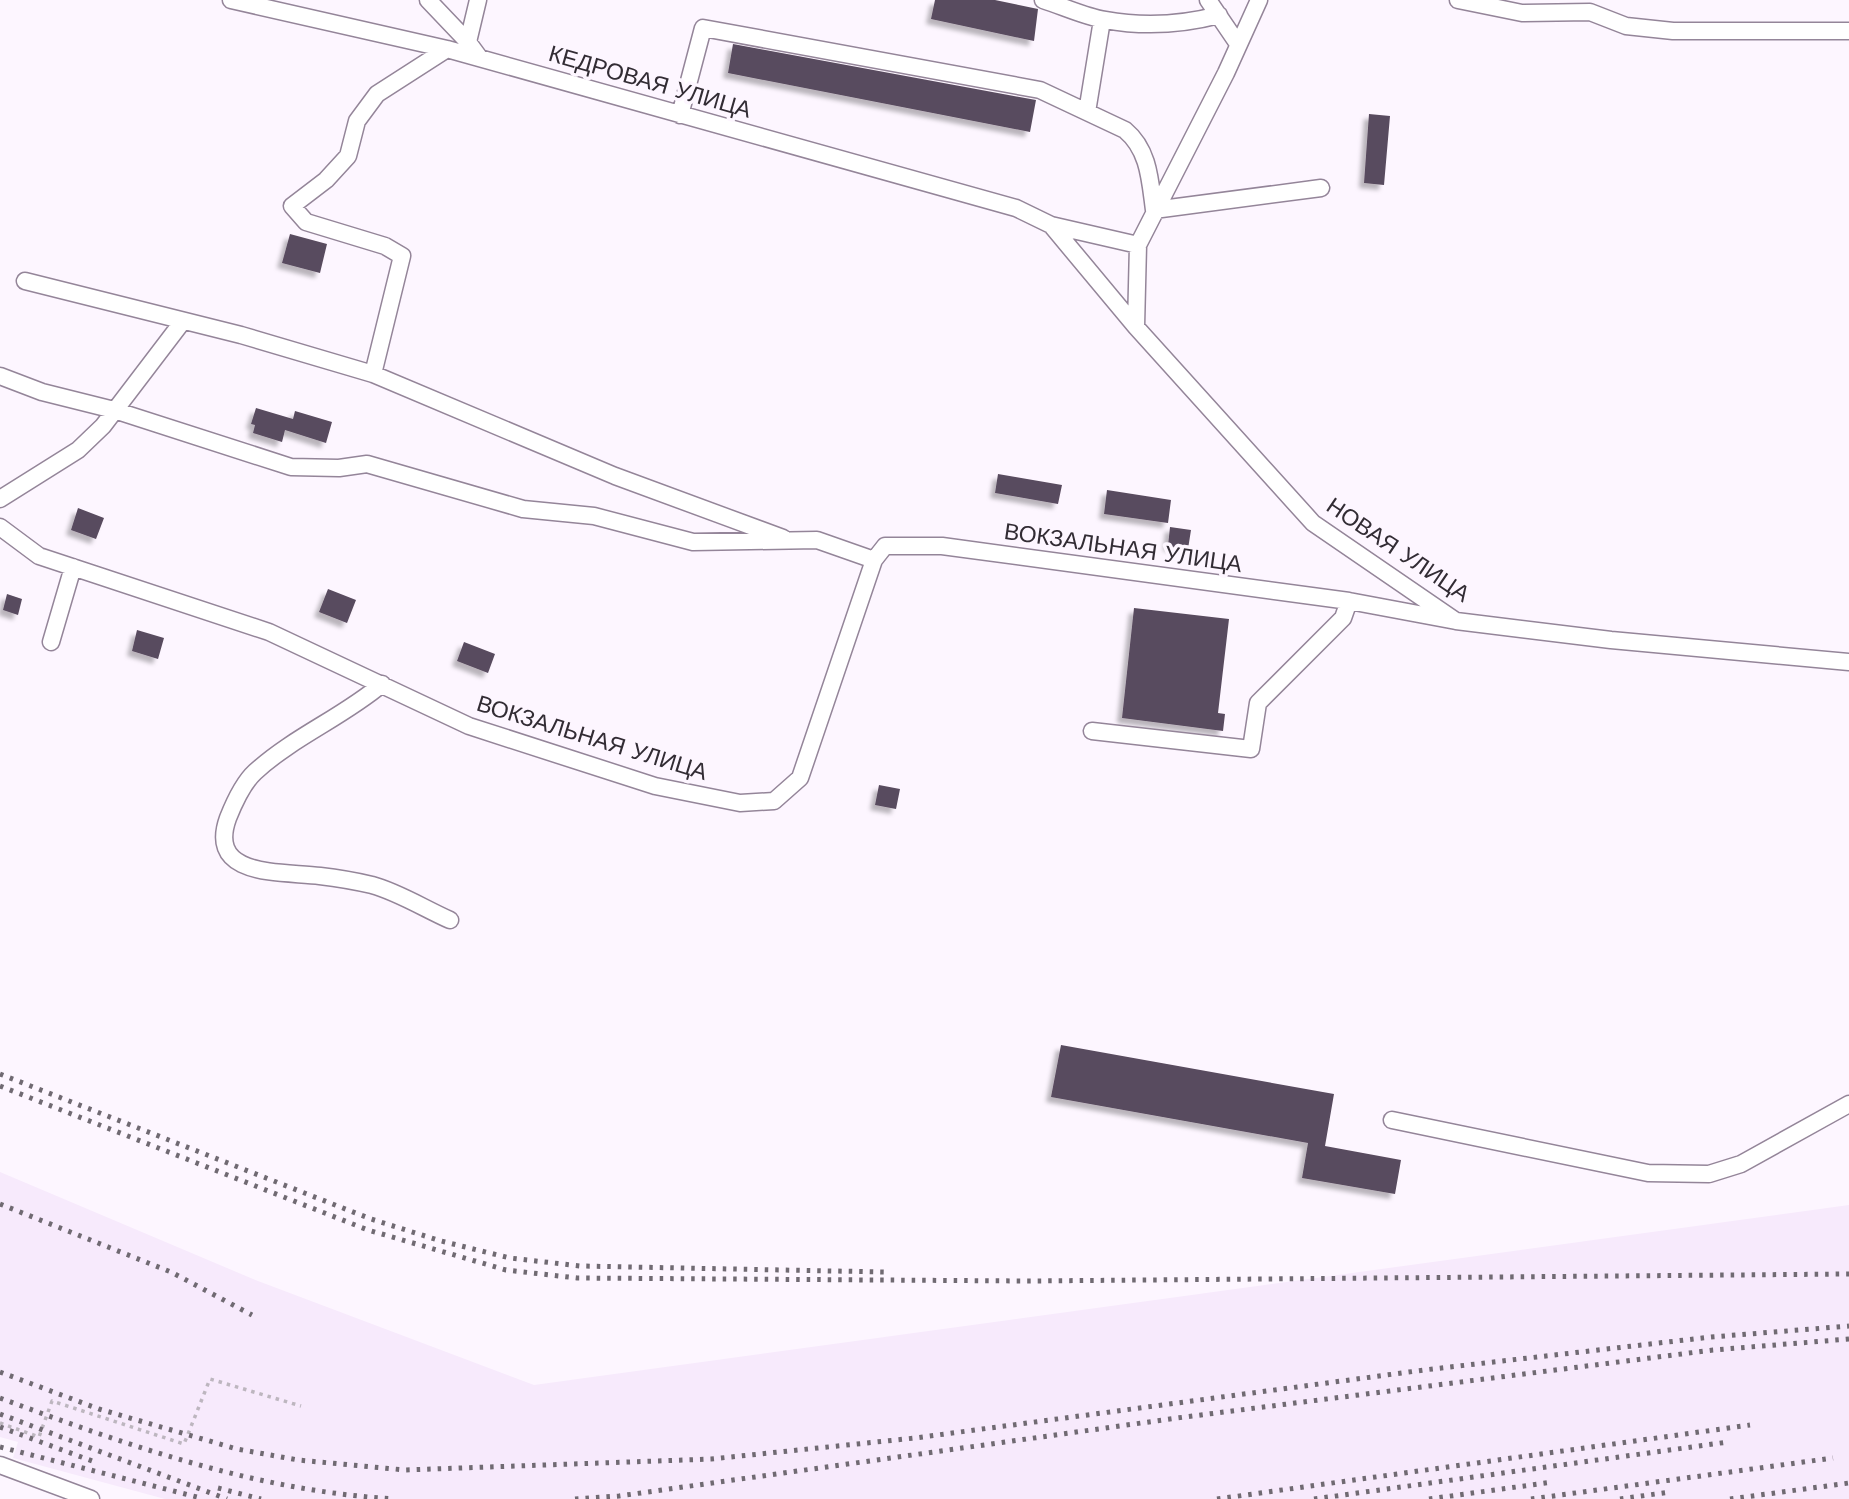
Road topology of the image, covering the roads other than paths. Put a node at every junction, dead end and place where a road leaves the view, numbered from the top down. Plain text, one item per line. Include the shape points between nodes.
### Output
1 (231, 0) edge
2 (428, 0) edge
3 (478, 0) edge
4 (1043, 0) edge
5 (1208, 0) edge
6 (1259, 0) edge
7 (1458, 0) edge
8 (1219, 15) junction
9 (1102, 20) junction
10 (1849, 31) edge
11 (468, 41) junction
12 (1238, 44) junction
13 (447, 49) junction
14 (479, 57) junction
15 (1087, 112) junction
16 (680, 116) junction
17 (1321, 188) dead end
18 (1154, 210) junction
19 (1051, 225) junction
20 (1138, 245) junction
21 (25, 281) dead end
22 (183, 321) junction
23 (1136, 327) junction
24 (373, 374) junction
25 (0, 376) edge
26 (114, 410) junction
27 (0, 499) edge
28 (0, 527) edge
29 (792, 542) junction
30 (874, 560) junction
31 (74, 567) junction
32 (1349, 601) junction
33 (1455, 621) junction
34 (51, 642) dead end
35 (1849, 662) edge
36 (382, 684) junction
37 (1092, 732) dead end
38 (450, 920) dead end
39 (1849, 1104) edge
40 (1392, 1119) dead end
41 (0, 1465) edge
42 (91, 1499) edge

1 - 13 street, КЕДРОВАЯ УЛИЦА
2 - 11 street
3 - 11 street
4 - 9 street
5 - 8 street
6 - 12 street
7 - 10 street via 1522,13 1590,12 1626,26 1673,31
8 - 9 street via 1170,24
8 - 12 street
9 - 15 street
11 - 14 street
12 - 18 street
13 - 14 street, КЕДРОВАЯ УЛИЦА
13 - 24 street via 377,94 357,121 348,156 292,206 306,222 402,256
14 - 16 street, КЕДРОВАЯ УЛИЦА
15 - 16 street via 1040,90 704,28
15 - 18 street via 1136,139 1148,171
16 - 19 street, КЕДРОВАЯ УЛИЦА via 1016,208
17 - 18 street
18 - 20 street
19 - 20 street
19 - 23 street, НОВАЯ УЛИЦА
20 - 23 street
21 - 22 street
22 - 24 street
22 - 26 street
23 - 33 street, НОВАЯ УЛИЦА via 1313,523
24 - 29 street via 615,476
25 - 26 street
26 - 27 street via 78,450
26 - 29 street via 291,467 366,464 523,509 594,516 694,542
28 - 31 street, ВОКЗАЛЬНАЯ УЛИЦА via 39,556
29 - 30 street via 817,540
30 - 32 street, ВОКЗАЛЬНАЯ УЛИЦА via 886,546 942,546
30 - 36 street, ВОКЗАЛЬНАЯ УЛИЦА via 800,778 774,801 740,803 655,786 469,726
31 - 34 street
31 - 36 street, ВОКЗАЛЬНАЯ УЛИЦА via 269,632
32 - 33 street, ВОКЗАЛЬНАЯ УЛИЦА
32 - 37 street via 1343,618 1258,702 1251,749
33 - 35 street, НОВАЯ УЛИЦА
36 - 38 street via 253,774 223,832 228,850 244,867 376,886
39 - 40 street via 1741,1164 1709,1174 1648,1173
41 - 42 street

